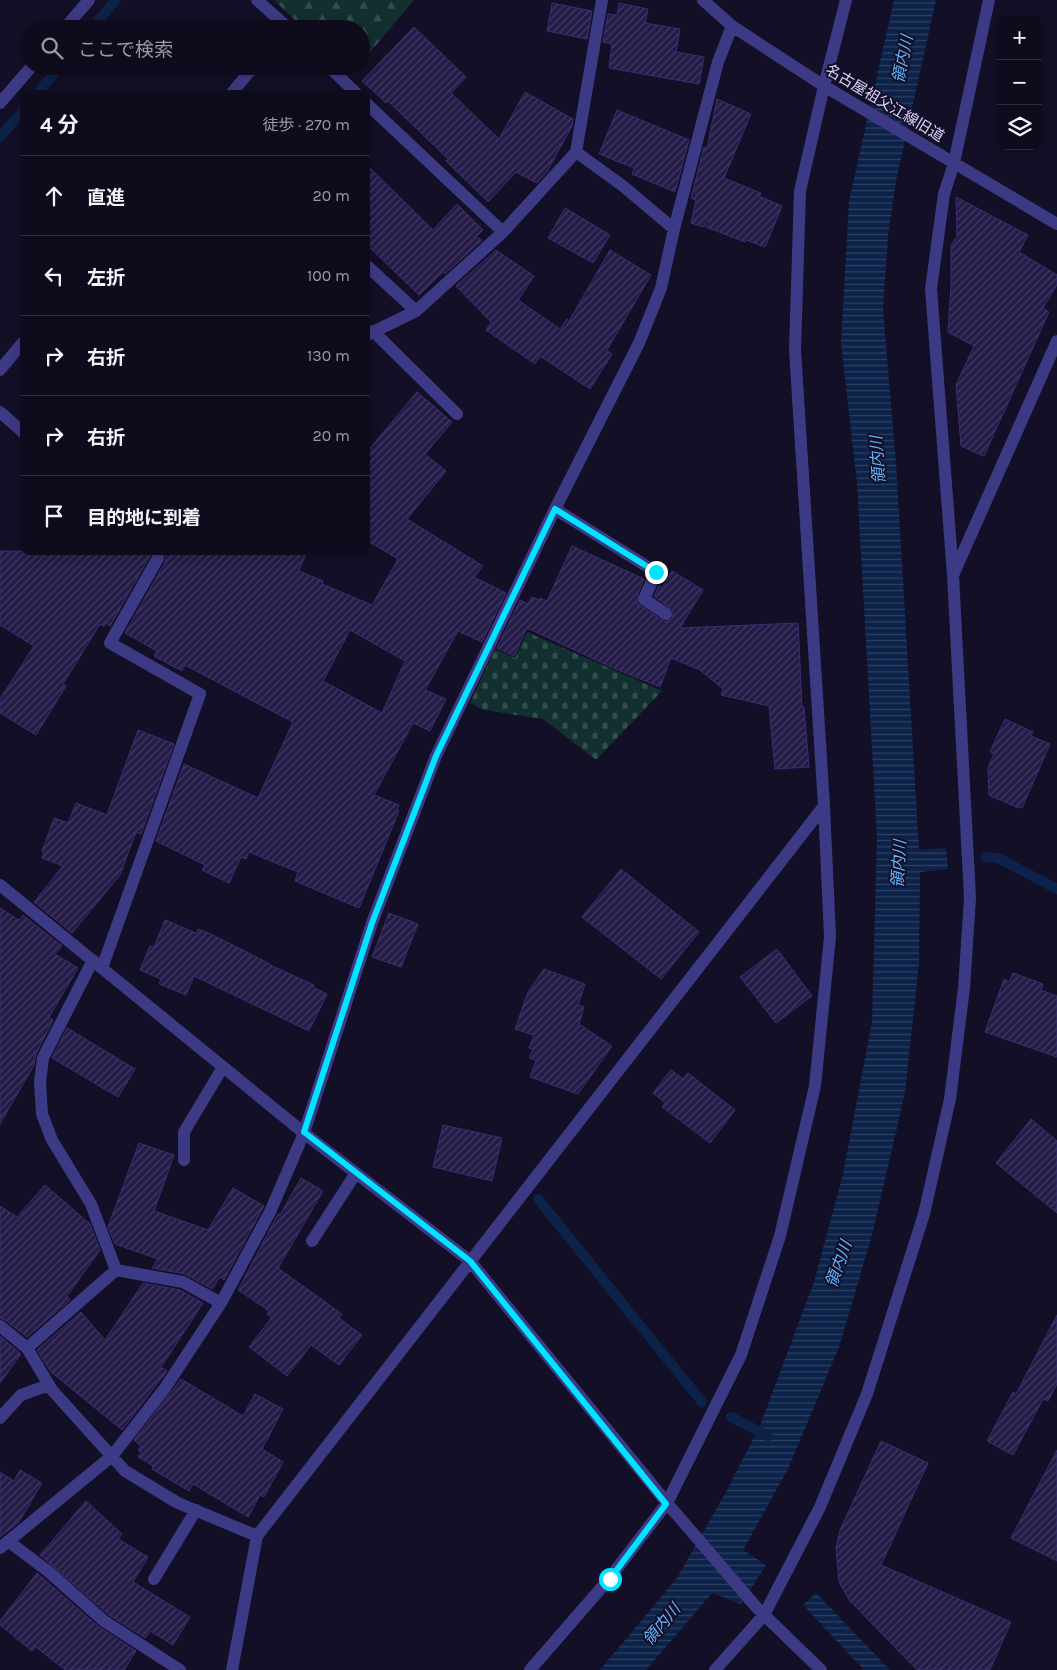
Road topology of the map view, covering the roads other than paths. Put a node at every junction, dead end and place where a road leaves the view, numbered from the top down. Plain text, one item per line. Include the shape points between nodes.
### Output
1 (258, 0) edge
2 (602, 0) edge
3 (703, 0) edge
4 (846, 0) edge
5 (989, 0) edge
6 (85, 1) edge
7 (71, 20) edge
8 (279, 20) edge
9 (732, 26) junction
10 (24, 75) edge
11 (247, 75) edge
12 (337, 75) edge
13 (824, 86) junction
14 (234, 90) edge
15 (353, 90) edge
16 (0, 103) edge
17 (370, 107) edge
18 (576, 152) junction
19 (951, 162) junction
20 (1057, 224) edge
21 (674, 229) junction
22 (503, 232) junction
23 (370, 269) edge
24 (416, 311) junction
25 (370, 333) edge
26 (1057, 341) edge
27 (20, 346) edge
28 (0, 370) edge
29 (0, 412) edge
30 (457, 414) dead end
31 (20, 430) edge
32 (555, 509) junction
33 (158, 555) edge
34 (953, 575) junction
35 (666, 614) dead end
36 (824, 806) junction
37 (0, 885) edge
38 (98, 964) junction
39 (224, 1066) junction
40 (304, 1132) junction
41 (184, 1160) dead end
42 (356, 1173) junction
43 (312, 1241) dead end
44 (470, 1261) junction
45 (116, 1270) junction
46 (221, 1303) junction
47 (0, 1326) edge
48 (27, 1348) junction
49 (49, 1385) junction
50 (0, 1418) edge
51 (112, 1456) junction
52 (666, 1504) junction
53 (196, 1510) junction
54 (257, 1536) junction
55 (4, 1545) edge
56 (154, 1579) dead end
57 (760, 1611) junction
58 (180, 1670) edge
59 (232, 1670) edge
60 (530, 1670) edge
61 (716, 1670) edge
62 (821, 1670) edge

1 - 8 street
2 - 18 street
3 - 9 street, 名古屋祖父江線旧道
4 - 13 street
5 - 19 street
6 - 7 street
9 - 13 street, 名古屋祖父江線旧道
9 - 21 street via 718,62
10 - 16 street
11 - 14 street
12 - 15 street
13 - 19 street, 名古屋祖父江線旧道
13 - 36 street via 800,191 795,350
17 - 22 street
18 - 21 street
18 - 22 street
19 - 20 street, 名古屋祖父江線旧道
19 - 34 street via 931,289
21 - 32 street via 661,288 639,343
22 - 24 street
23 - 24 street
24 - 25 street
25 - 30 street
26 - 34 street
27 - 28 street
29 - 31 street
32 - 35 street via 656,572 644,599
32 - 40 street via 436,756 372,923
33 - 38 street via 110,643 200,694
34 - 57 street via 970,898 964,988 950,1099 924,1214 867,1394 820,1507
36 - 44 street
36 - 52 street via 830,937 815,1086 780,1236 741,1355
37 - 38 street
38 - 39 street
38 - 45 street via 43,1058 40,1082 42,1114 52,1140 91,1204
39 - 40 street
39 - 41 street via 184,1132
40 - 42 street
40 - 46 street via 270,1212
42 - 43 street
42 - 44 street
44 - 52 street
44 - 54 street
45 - 46 street via 183,1282
45 - 48 street
46 - 51 street via 165,1388
47 - 48 street
48 - 49 street
49 - 50 street via 21,1395
49 - 51 street
51 - 53 street via 125,1471 178,1503
51 - 55 street
52 - 57 street
52 - 60 street via 610,1579
53 - 54 street
53 - 56 street
54 - 59 street
55 - 58 street via 49,1572 104,1621
57 - 61 street
57 - 62 street

